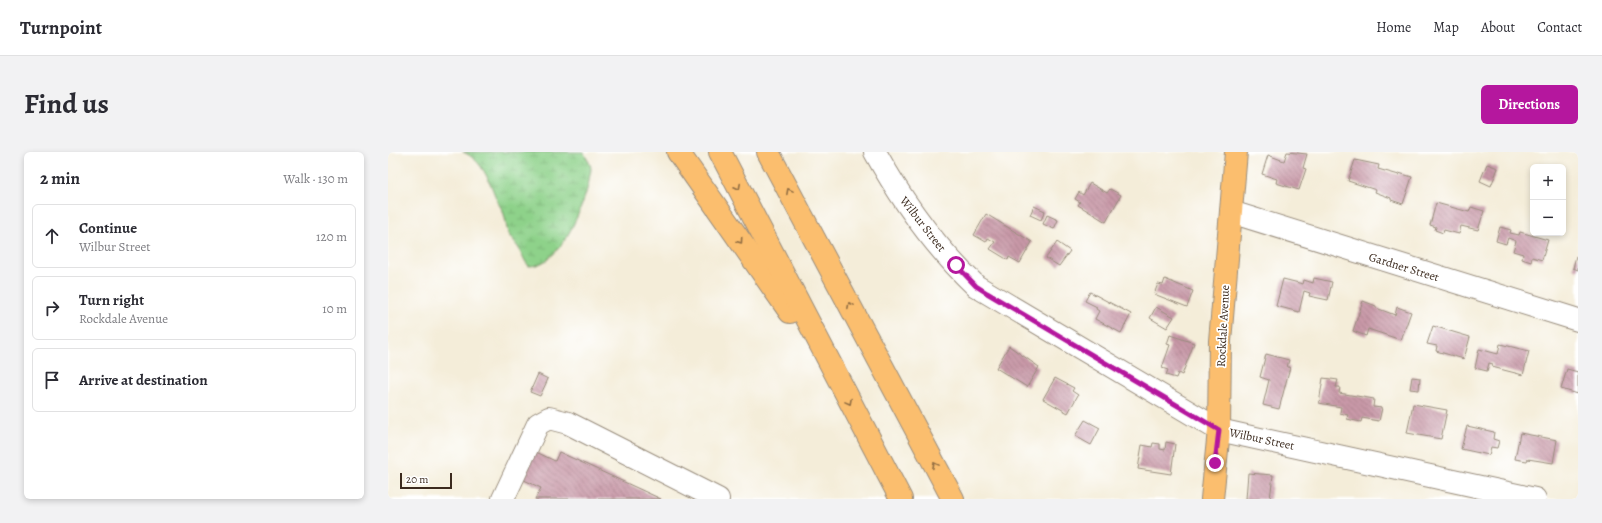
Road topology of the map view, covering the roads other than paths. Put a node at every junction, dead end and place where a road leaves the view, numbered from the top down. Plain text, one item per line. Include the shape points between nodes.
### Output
1 (678, 152) edge
2 (720, 152) edge
3 (768, 152) edge
4 (875, 152) edge
5 (1236, 152) edge
6 (1231, 212) junction
7 (1578, 320) edge
8 (838, 381) junction
9 (1219, 430) junction
10 (502, 499) edge
11 (718, 499) edge
12 (901, 499) edge
13 (953, 499) edge
14 (1212, 499) edge
15 (1535, 499) edge

1 -> 8 main road
2 -> 8 main road
13 -> 3 main road
4 - 9 street, Wilbur Street via 920,222 976,286
5 - 6 main road, Rockdale Avenue
6 - 7 street, Gardner Street
6 - 9 main road, Rockdale Avenue via 1220,341
8 -> 12 main road
9 - 14 main road, Rockdale Avenue
9 - 15 street, Wilbur Street
10 - 11 street via 538,424 549,418 568,423

